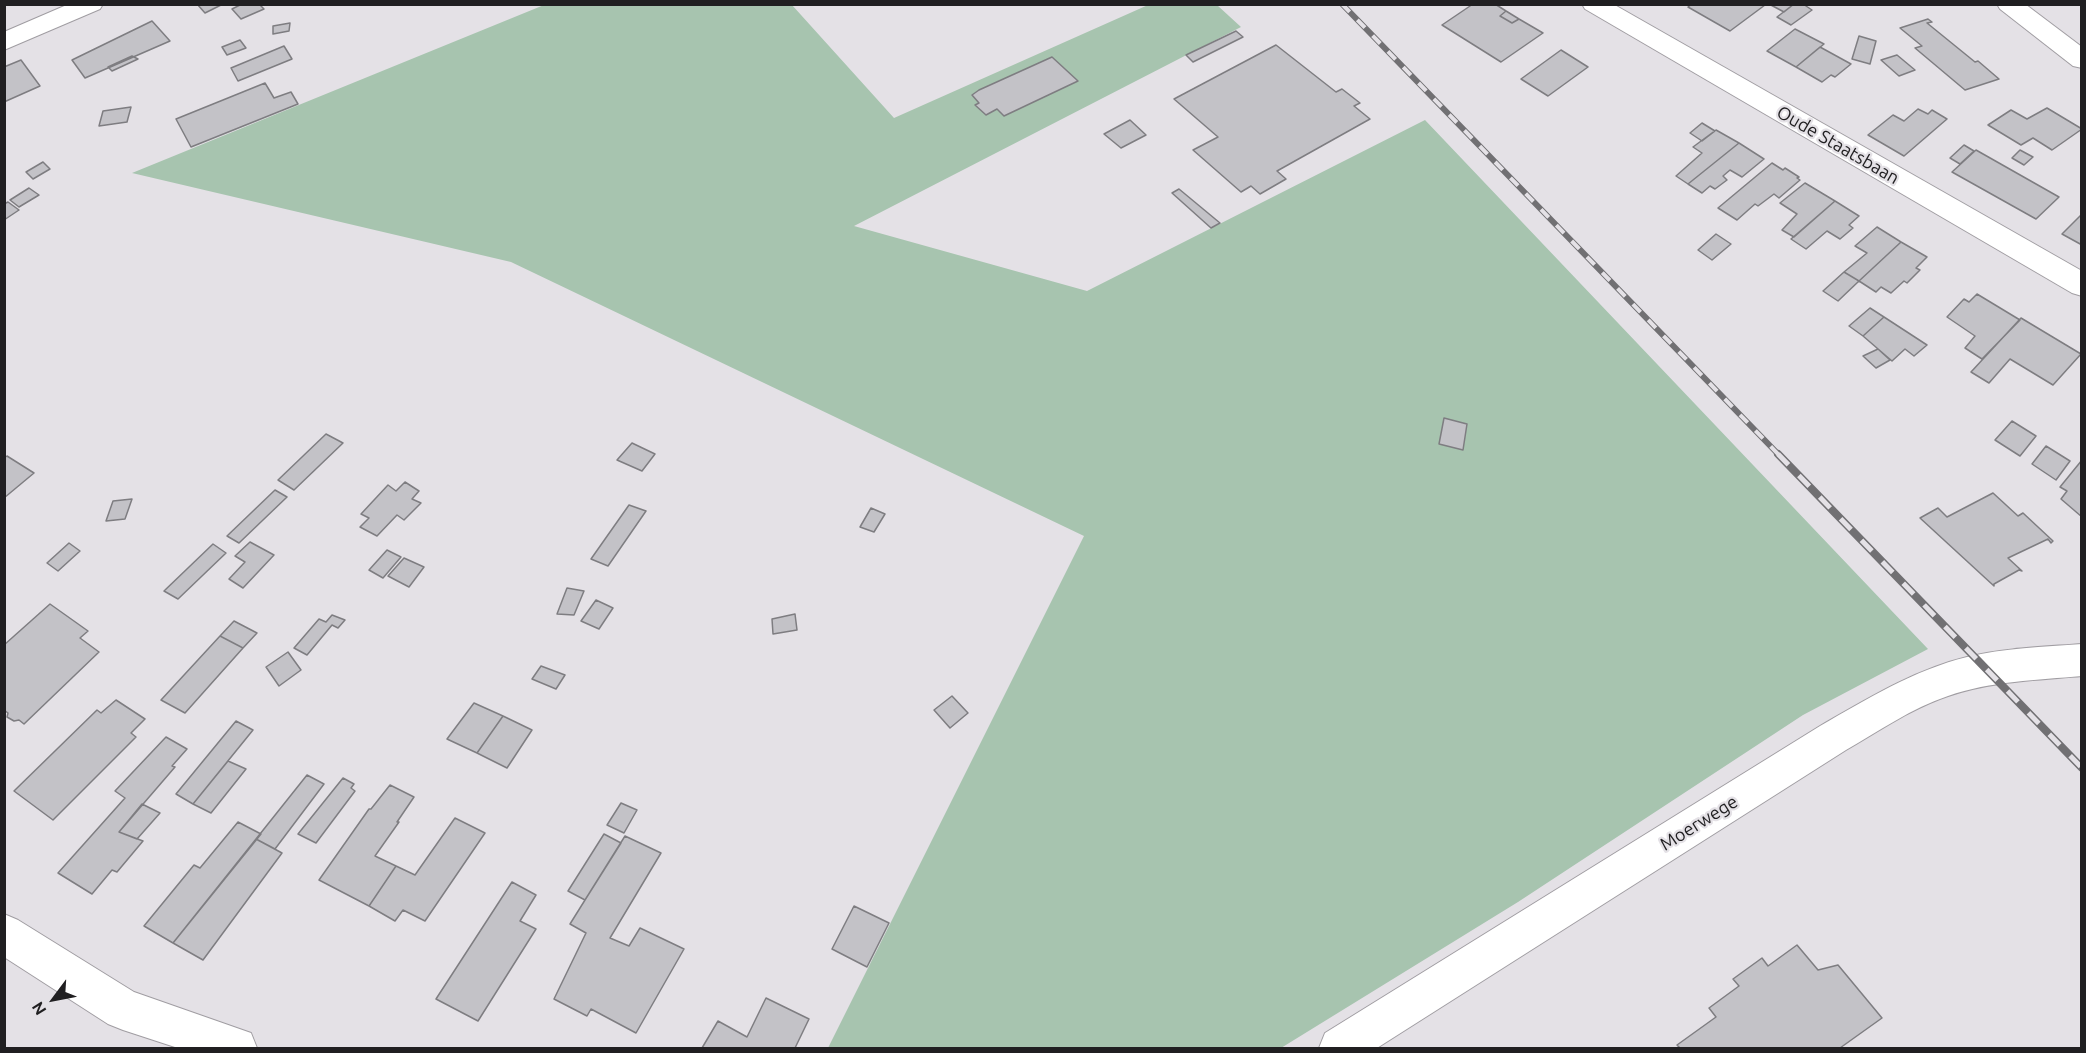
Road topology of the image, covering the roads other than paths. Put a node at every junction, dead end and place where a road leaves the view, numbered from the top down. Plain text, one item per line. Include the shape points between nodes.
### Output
1 (91, 4) edge
2 (1594, 4) edge
3 (2009, 4) edge
4 (4, 42) edge
5 (2082, 60) edge
6 (2082, 285) edge
7 (2082, 660) edge
8 (4, 934) edge
9 (236, 1048) edge
10 (1340, 1048) edge

1 - 4 street
2 - 6 street, Oude Staatsbaan
3 - 5 street
7 - 10 street, Moerwege via 1987,670 1951,678 1900,700 1833,738
8 - 9 street via 123,1009

